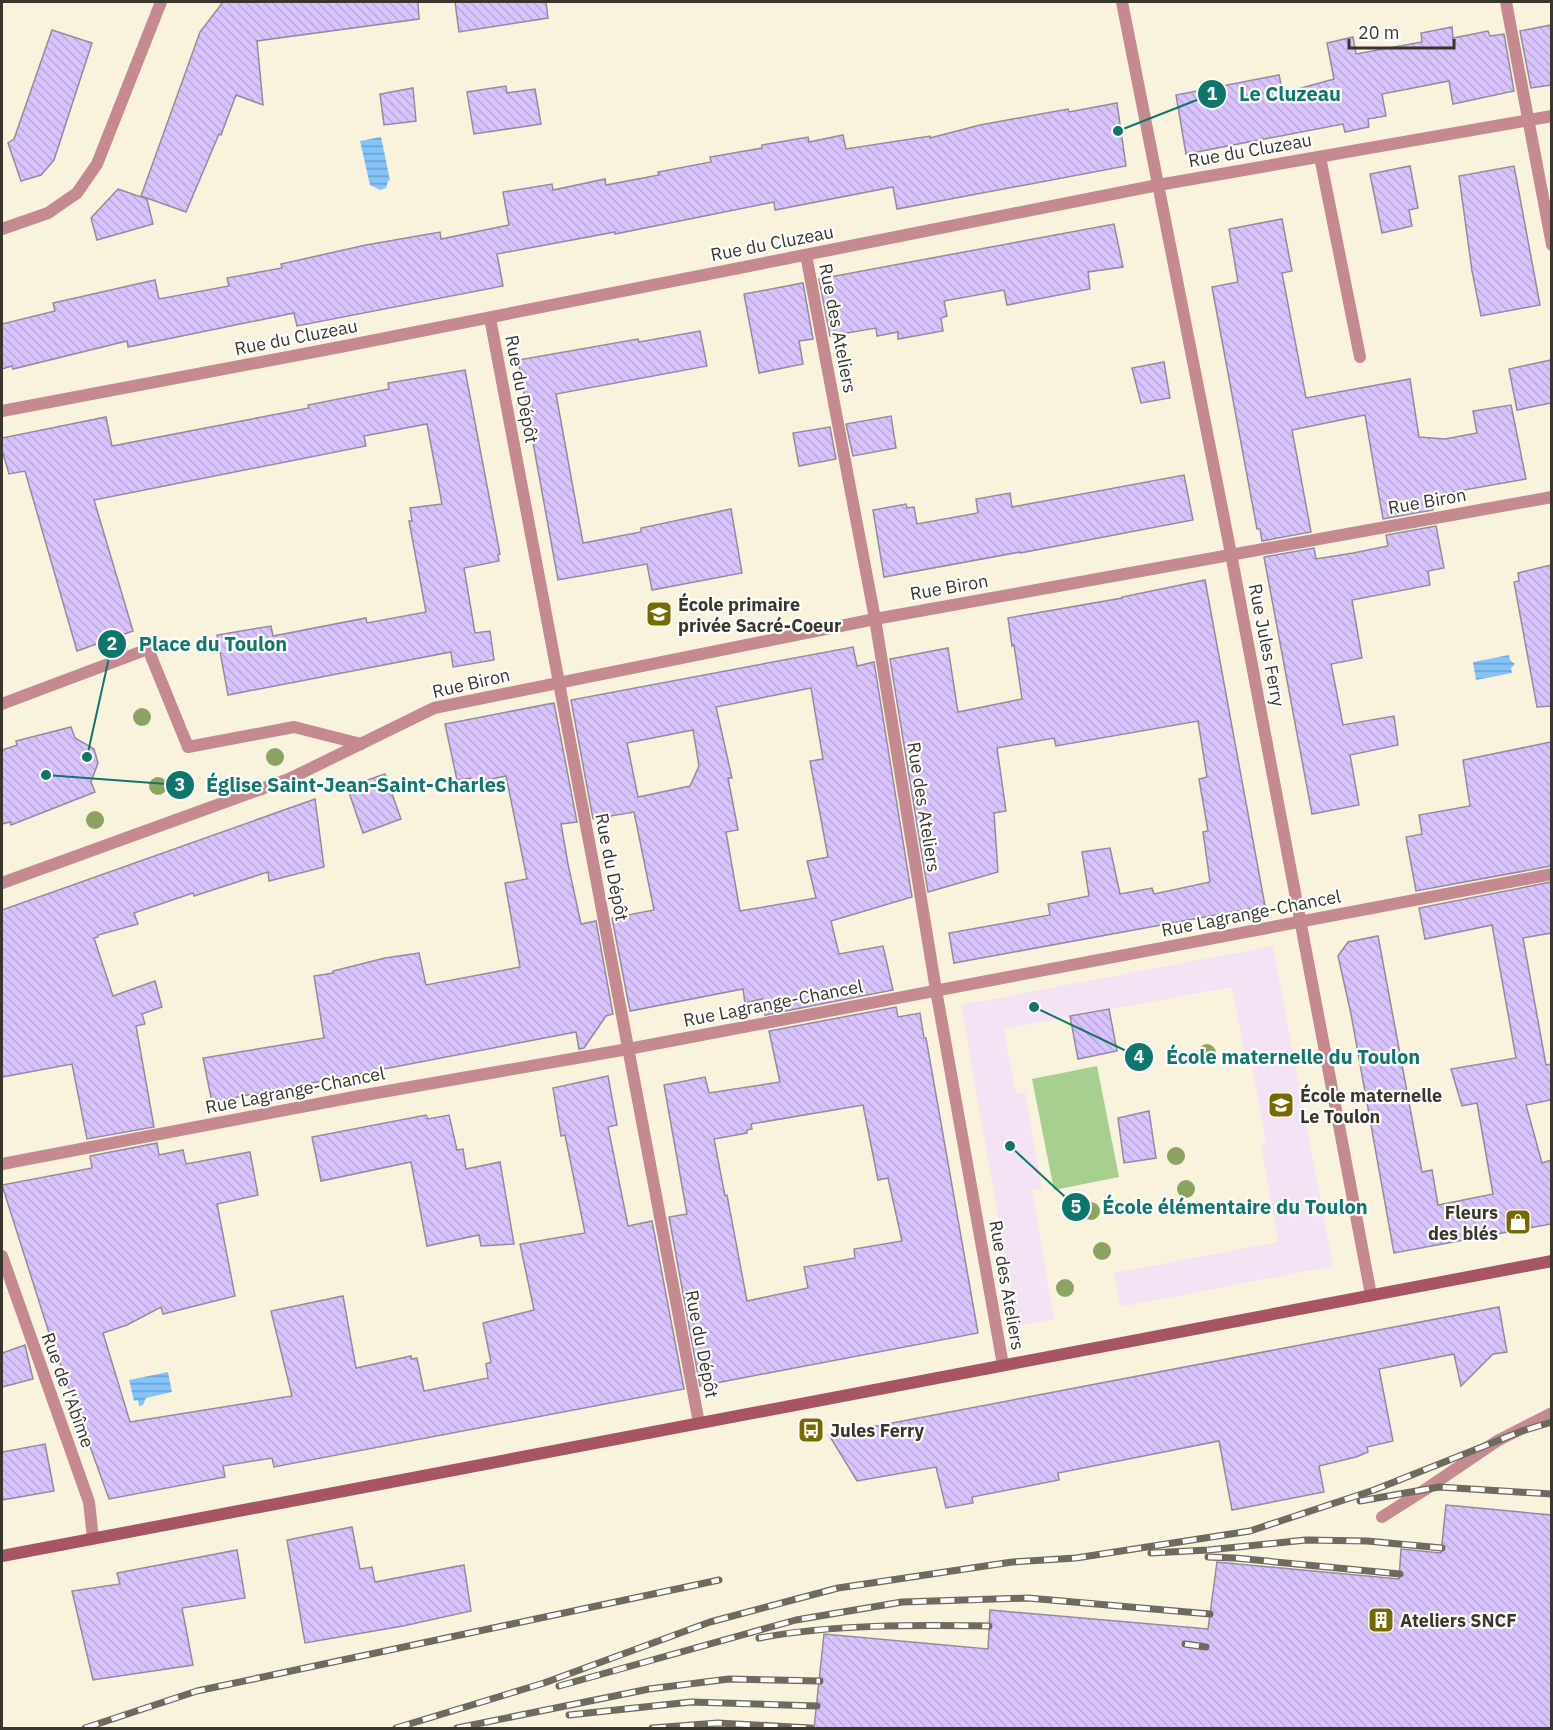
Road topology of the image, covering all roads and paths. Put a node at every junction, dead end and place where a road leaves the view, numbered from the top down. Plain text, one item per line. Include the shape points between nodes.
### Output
1 (161, 2) edge
2 (1122, 2) edge
3 (1506, 2) edge
4 (1551, 116) edge
5 (1529, 120) junction
6 (1320, 156) junction
7 (1158, 185) junction
8 (2, 230) edge
9 (1551, 245) edge
10 (806, 255) junction
11 (490, 318) junction
12 (1360, 357) dead end
13 (2, 411) edge
14 (1551, 497) edge
15 (1231, 554) junction
16 (875, 619) junction
17 (558, 682) junction
18 (2, 704) edge
19 (361, 744) junction
20 (1551, 874) edge
21 (2, 883) edge
22 (1301, 922) junction
23 (936, 990) junction
24 (628, 1049) junction
25 (2, 1164) edge
26 (2, 1256) edge
27 (1551, 1261) edge
28 (1371, 1295) junction
29 (1003, 1365) junction
30 (1551, 1413) edge
31 (699, 1423) junction
32 (1382, 1517) dead end
33 (93, 1538) junction
34 (2, 1556) edge

1 - 8 street via 97,165 77,193 48,213
2 - 7 street, Rue Jules Ferry
3 - 5 street
4 - 5 street, Rue du Cluzeau
5 - 6 street, Rue du Cluzeau
5 - 9 street
6 - 7 street, Rue du Cluzeau
6 - 12 street
7 - 10 street, Rue du Cluzeau
7 - 15 street, Rue Jules Ferry
10 - 11 street, Rue du Cluzeau
10 - 16 street, Rue des Ateliers
11 - 13 street, Rue du Cluzeau
11 - 17 street, Rue du Dépôt
14 - 15 street, Rue Biron
15 - 16 street, Rue Biron
15 - 22 street, Rue Jules Ferry
16 - 17 street, Rue Biron
16 - 23 street, Rue des Ateliers
17 - 19 street, Rue Biron via 434,708
17 - 24 street, Rue du Dépôt
18 - 19 street via 148,649 189,747 294,727
19 - 21 street, Rue Biron via 289,779
20 - 22 street, Rue Lagrange-Chancel
22 - 23 street, Rue Lagrange-Chancel
22 - 28 street, Rue Jules Ferry
23 - 24 street, Rue Lagrange-Chancel
23 - 29 street, Rue des Ateliers
24 - 25 street, Rue Lagrange-Chancel
24 - 31 street, Rue du Dépôt
26 - 33 street, Rue de l'Abîme via 89,1502
27 - 28 main road
28 - 29 main road
29 - 31 main road
30 - 32 street via 1497,1441
31 - 33 main road
33 - 34 main road

